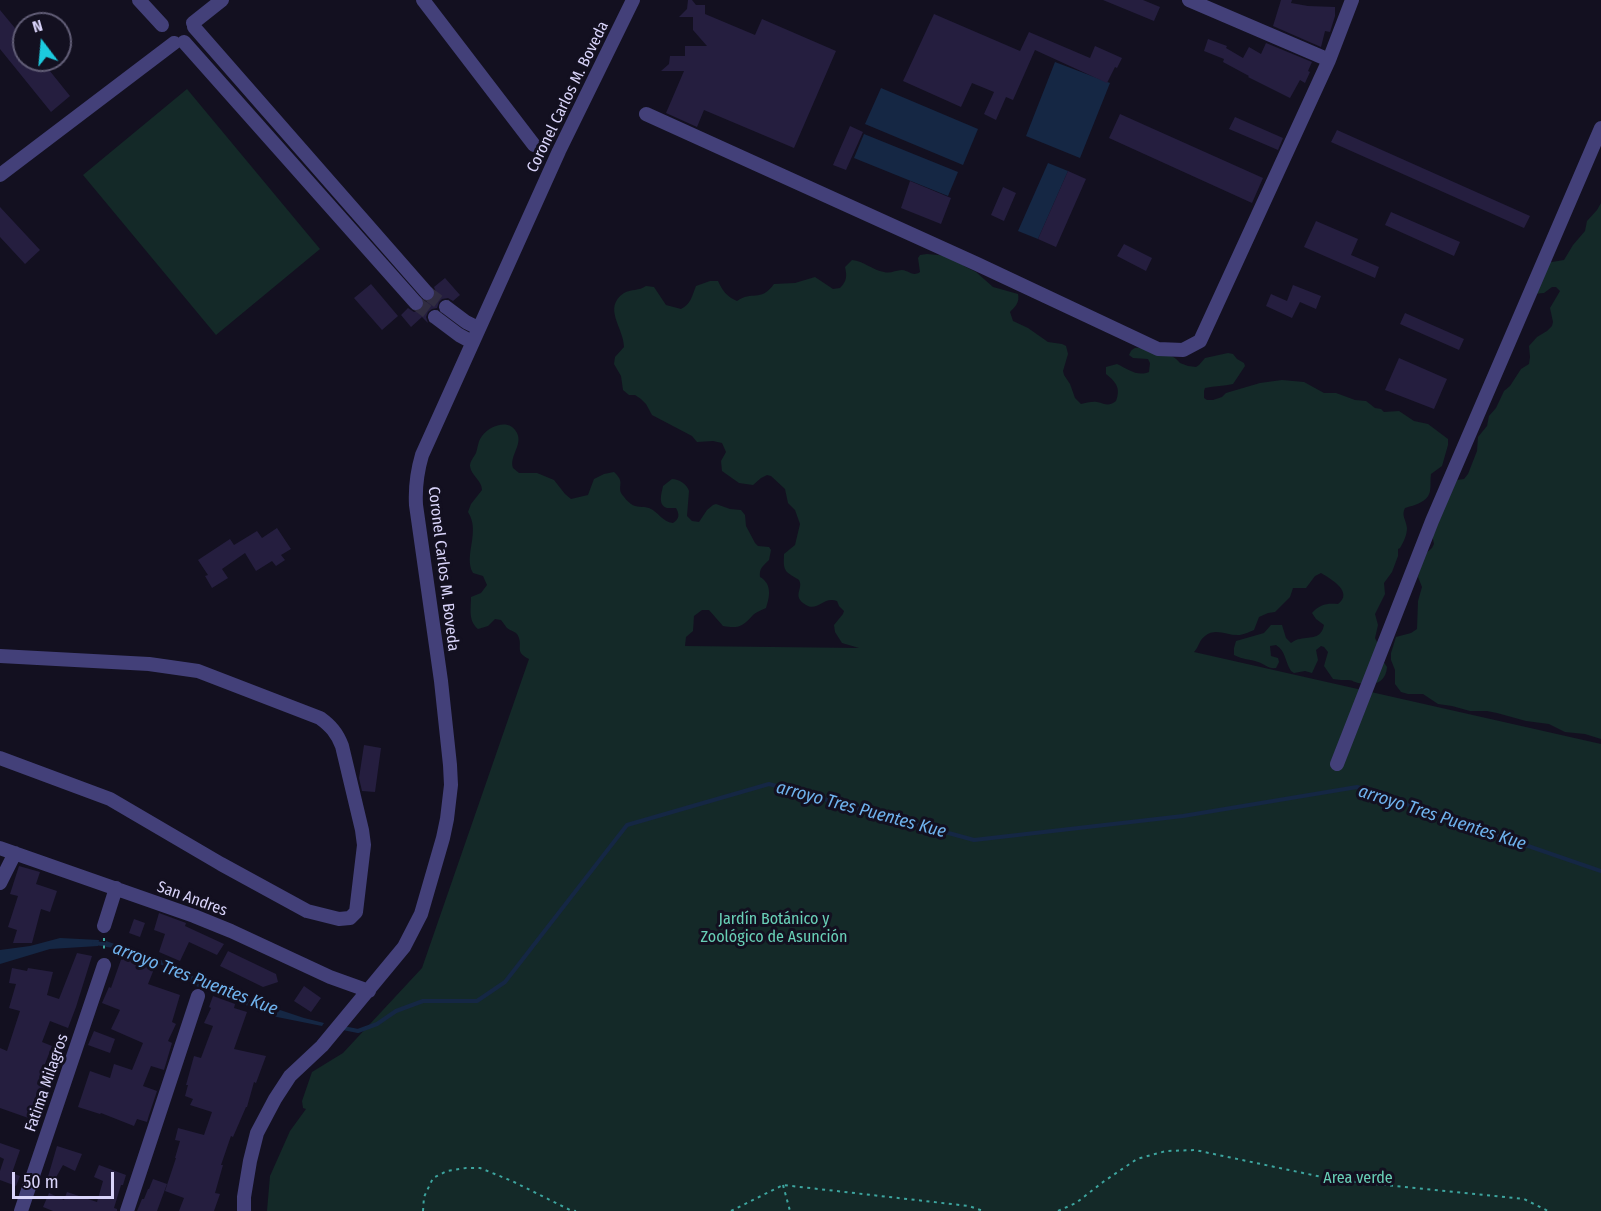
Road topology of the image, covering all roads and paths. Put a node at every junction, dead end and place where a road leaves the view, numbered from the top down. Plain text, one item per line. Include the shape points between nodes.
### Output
1 (139, 0) edge
2 (222, 0) edge
3 (423, 0) edge
4 (633, 0) edge
5 (1189, 0) edge
6 (1352, 0) edge
7 (162, 26) dead end
8 (1329, 60) junction
9 (646, 114) dead end
10 (1601, 128) edge
11 (534, 145) dead end
12 (0, 175) edge
13 (427, 293) tunnel mouth
14 (416, 303) tunnel mouth
15 (446, 307) tunnel mouth
16 (435, 317) tunnel mouth
17 (478, 328) junction
18 (472, 342) junction
19 (0, 656) edge
20 (0, 758) edge
21 (1337, 764) dead end
22 (0, 848) edge
23 (15, 853) junction
24 (0, 883) edge
25 (116, 888) junction
26 (104, 926) joint
27 (104, 965) joint
28 (369, 991) junction
29 (198, 996) dead end
30 (783, 1185) junction
31 (21, 1211) edge
32 (127, 1211) edge
33 (244, 1211) edge
34 (423, 1211) edge
35 (576, 1211) edge
36 (731, 1211) edge
37 (790, 1211) edge
38 (983, 1211) edge
39 (1058, 1211) edge
40 (1548, 1211) edge

1 - 7 street
2 - 13 street via 194,25
3 - 11 street
4 - 17 street, Coronel Carlos M. Boveda
5 - 8 street
6 - 8 street
8 - 9 street via 1200,341 1183,350 1158,350
10 - 21 street via 1432,521
12 - 14 street via 179,43
15 - 17 street
16 - 18 street
17 - 18 street, Coronel Carlos M. Boveda
18 - 28 street, Coronel Carlos M. Boveda via 422,455 415,486 450,765 447,819 421,914 404,947
19 - 20 street via 149,664 198,671 320,718 337,734 342,746 362,830 364,845 356,912 350,918 339,919 307,911 110,799
22 - 23 street, San Andres
23 - 24 street
23 - 25 street, San Andres
25 - 26 street
25 - 28 street, San Andres via 231,930
26 - 27 path
27 - 31 street, Fatima Milagros
28 - 33 street, Coronel Carlos M. Boveda via 291,1076 275,1099 257,1132
29 - 32 street
30 - 36 path
30 - 37 path
30 - 38 path via 969,1206
34 - 35 path via 424,1197 433,1178 466,1167 480,1168
39 - 40 path via 1076,1203 1137,1159 1166,1151 1195,1150 1336,1180 1524,1199

